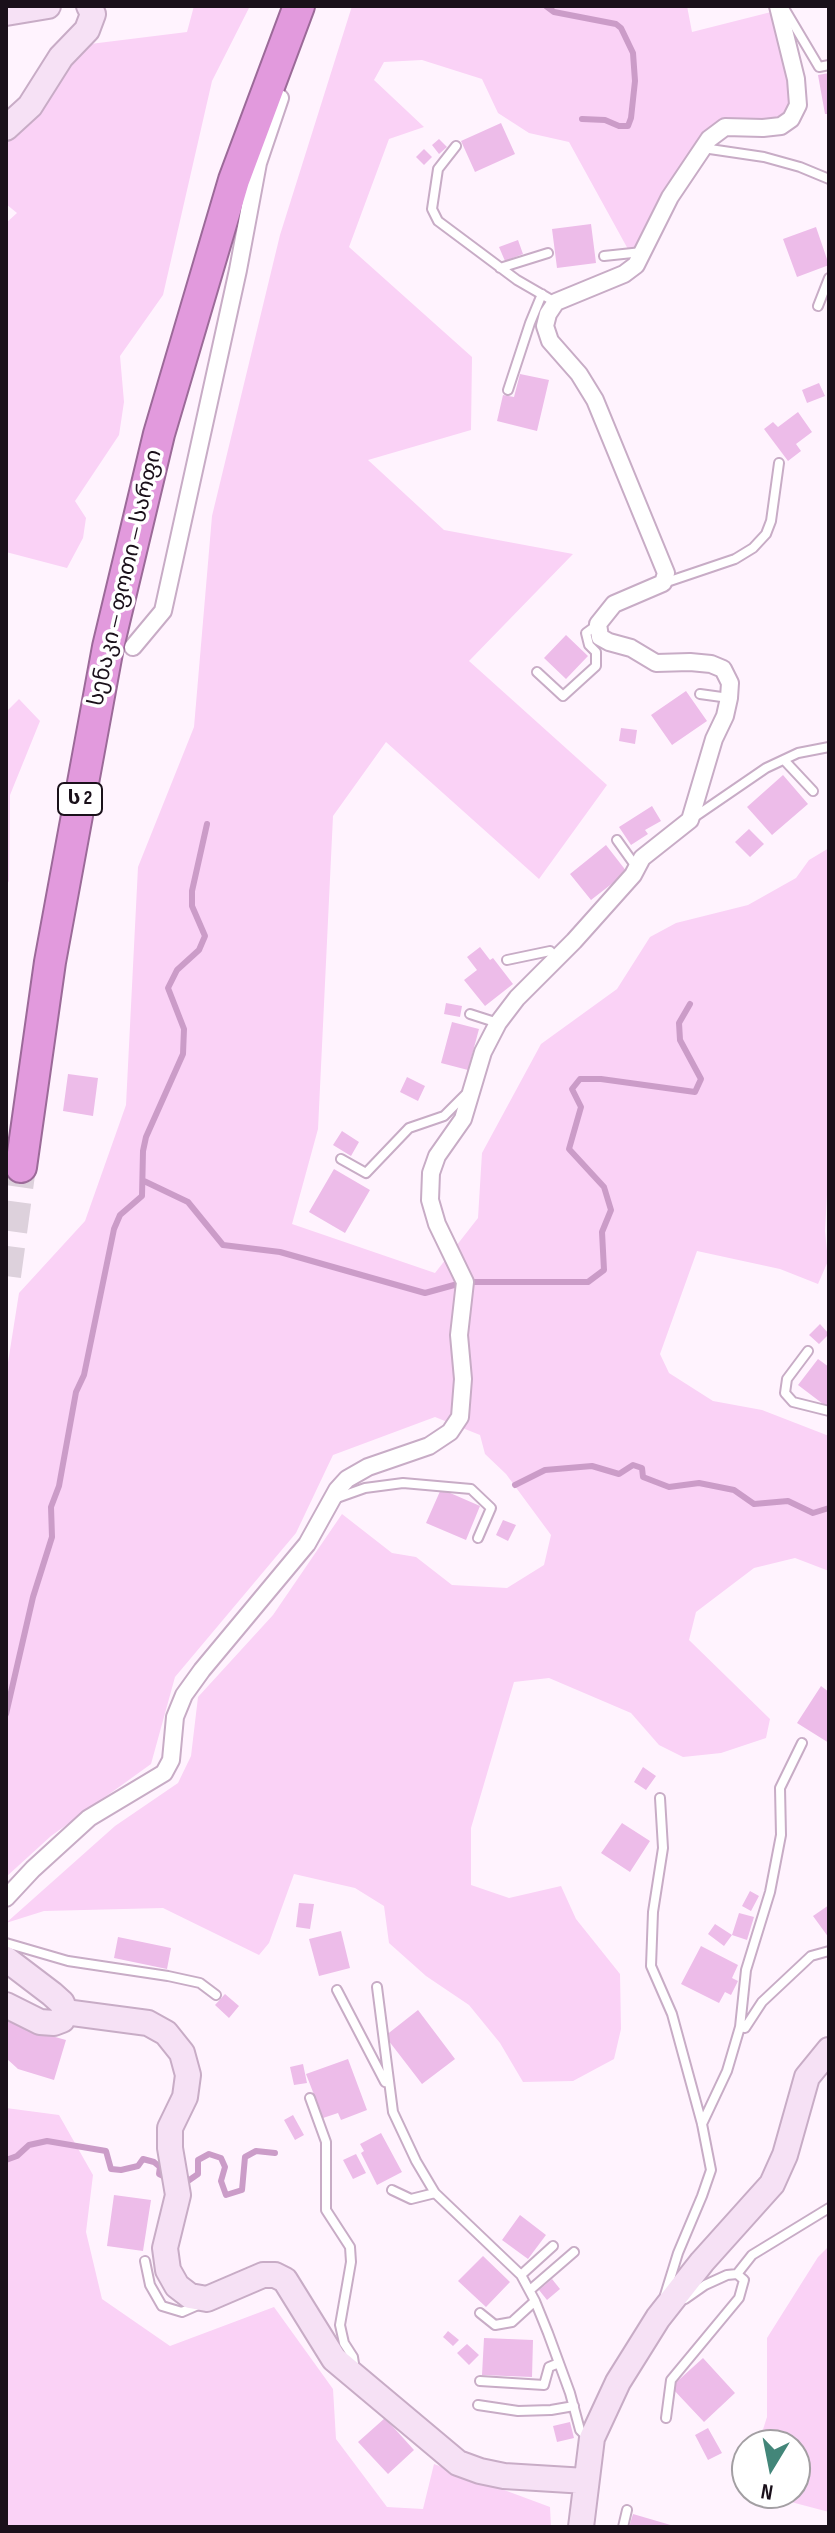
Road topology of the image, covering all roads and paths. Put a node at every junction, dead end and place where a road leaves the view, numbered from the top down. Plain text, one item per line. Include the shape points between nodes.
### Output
1 (48, 6) edge
2 (89, 6) edge
3 (299, 6) edge
4 (313, 6) edge
5 (780, 6) edge
6 (6, 13) edge
7 (829, 65) edge
8 (7, 125) edge
9 (456, 146) dead end
10 (703, 148) junction
11 (829, 179) edge
12 (642, 252) junction
13 (548, 253) dead end
14 (604, 256) dead end
15 (500, 268) junction
16 (829, 278) edge
17 (549, 298) junction
18 (818, 306) dead end
19 (508, 390) dead end
20 (779, 463) dead end
21 (663, 583) junction
22 (598, 624) junction
23 (133, 647) dead end
24 (537, 672) dead end
25 (700, 694) dead end
26 (729, 698) junction
27 (829, 747) edge
28 (784, 760) junction
29 (813, 791) dead end
30 (690, 820) junction
31 (617, 840) dead end
32 (637, 868) junction
33 (557, 959) junction
34 (507, 960) dead end
35 (470, 1014) dead end
36 (498, 1023) junction
37 (475, 1081) junction
38 (341, 1159) dead end
39 (21, 1167) tunnel mouth
40 (808, 1351) dead end
41 (829, 1411) edge
42 (332, 1499) junction
43 (478, 1538) dead end
44 (802, 1743) dead end
45 (660, 1798) dead end
46 (6, 1898) edge
47 (6, 1943) edge
48 (829, 1951) edge
49 (6, 1959) edge
50 (377, 1987) dead end
51 (337, 1990) dead end
52 (216, 1995) dead end
53 (6, 2005) edge
54 (65, 2012) junction
55 (740, 2027) junction
56 (829, 2050) edge
57 (388, 2088) junction
58 (310, 2098) dead end
59 (702, 2124) junction
60 (392, 2190) dead end
61 (435, 2193) junction
62 (829, 2208) edge
63 (553, 2246) dead end
64 (574, 2252) dead end
65 (145, 2261) dead end
66 (737, 2274) junction
67 (521, 2275) junction
68 (530, 2290) junction
69 (207, 2299) junction
70 (535, 2301) junction
71 (480, 2313) dead end
72 (658, 2318) junction
73 (559, 2363) junction
74 (356, 2378) junction
75 (480, 2381) dead end
76 (478, 2405) dead end
77 (574, 2406) junction
78 (666, 2418) dead end
79 (592, 2438) junction
80 (586, 2481) junction
81 (627, 2510) dead end
82 (581, 2527) edge
83 (623, 2527) edge

1 - 6 street
2 - 8 street via 93,14 87,30 61,57 30,106
3 - 39 highway, სენაკი — ფოთი — სარფი / ს 2 via 234,180 159,434 108,647 50,962
4 - 23 street via 258,163 163,611
5 - 7 lane via 819,67
5 - 10 street via 798,105 791,119 781,126 725,127
9 - 15 lane via 438,169 432,209 438,221
10 - 11 lane via 776,160
10 - 12 street
12 - 14 lane
12 - 17 street via 624,274
13 - 15 lane
15 - 17 lane
16 - 18 lane
17 - 19 lane
17 - 21 street via 545,326 550,341 579,374 600,412 664,564
20 - 21 lane via 771,521 753,548
21 - 22 street via 614,604
22 - 24 lane via 586,633 596,652 596,666 563,696
22 - 26 street via 600,637 656,663 690,662 723,669 730,683
25 - 26 lane
26 - 30 street
27 - 28 lane
28 - 29 lane
28 - 30 lane
30 - 32 street via 655,846
31 - 32 lane
32 - 33 street
33 - 34 lane via 550,951
33 - 36 street
35 - 36 lane
36 - 37 street
37 - 38 lane via 444,1116 409,1128 366,1173
37 - 42 street via 463,1119 431,1173 430,1200 437,1224 465,1282 459,1335 460,1417 450,1432 429,1446 347,1479
40 - 41 lane via 787,1379 785,1393 793,1402
42 - 43 lane via 403,1483 471,1489 491,1508
42 - 46 street via 307,1544 184,1695 164,1773 89,1818
44 - 55 lane via 780,1788 781,1835 746,1970
45 - 59 lane via 663,1848 651,1966 672,2014
47 - 52 lane via 68,1961 200,1983
48 - 55 lane via 811,1956 762,2002 745,2028
49 - 54 street via 52,1994
50 - 57 lane
51 - 57 lane
53 - 54 street via 40,2022 62,2020
54 - 69 street via 148,2023 166,2033 182,2053 188,2075 185,2097 170,2128 178,2195 165,2248 177,2286 190,2296
55 - 59 lane
56 - 72 street via 807,2077 772,2184
57 - 61 lane via 393,2112
58 - 74 lane via 326,2142 326,2210 350,2247 340,2325
59 - 72 lane via 711,2170
60 - 61 lane via 411,2199
61 - 67 lane
62 - 66 lane via 752,2255
63 - 67 lane
64 - 68 lane
65 - 69 lane via 162,2306 182,2312
66 - 72 lane via 705,2285
66 - 78 lane via 744,2280 739,2298 671,2380
67 - 68 lane
68 - 70 lane
69 - 74 street via 263,2275 280,2277 334,2359
70 - 71 lane via 512,2322 495,2325
70 - 73 lane
72 - 79 street via 618,2382
73 - 75 lane via 549,2367 544,2385
73 - 77 lane
74 - 80 street via 458,2463 504,2476
76 - 77 lane via 518,2411
77 - 79 lane via 580,2430
79 - 80 street
80 - 82 street
81 - 83 lane

